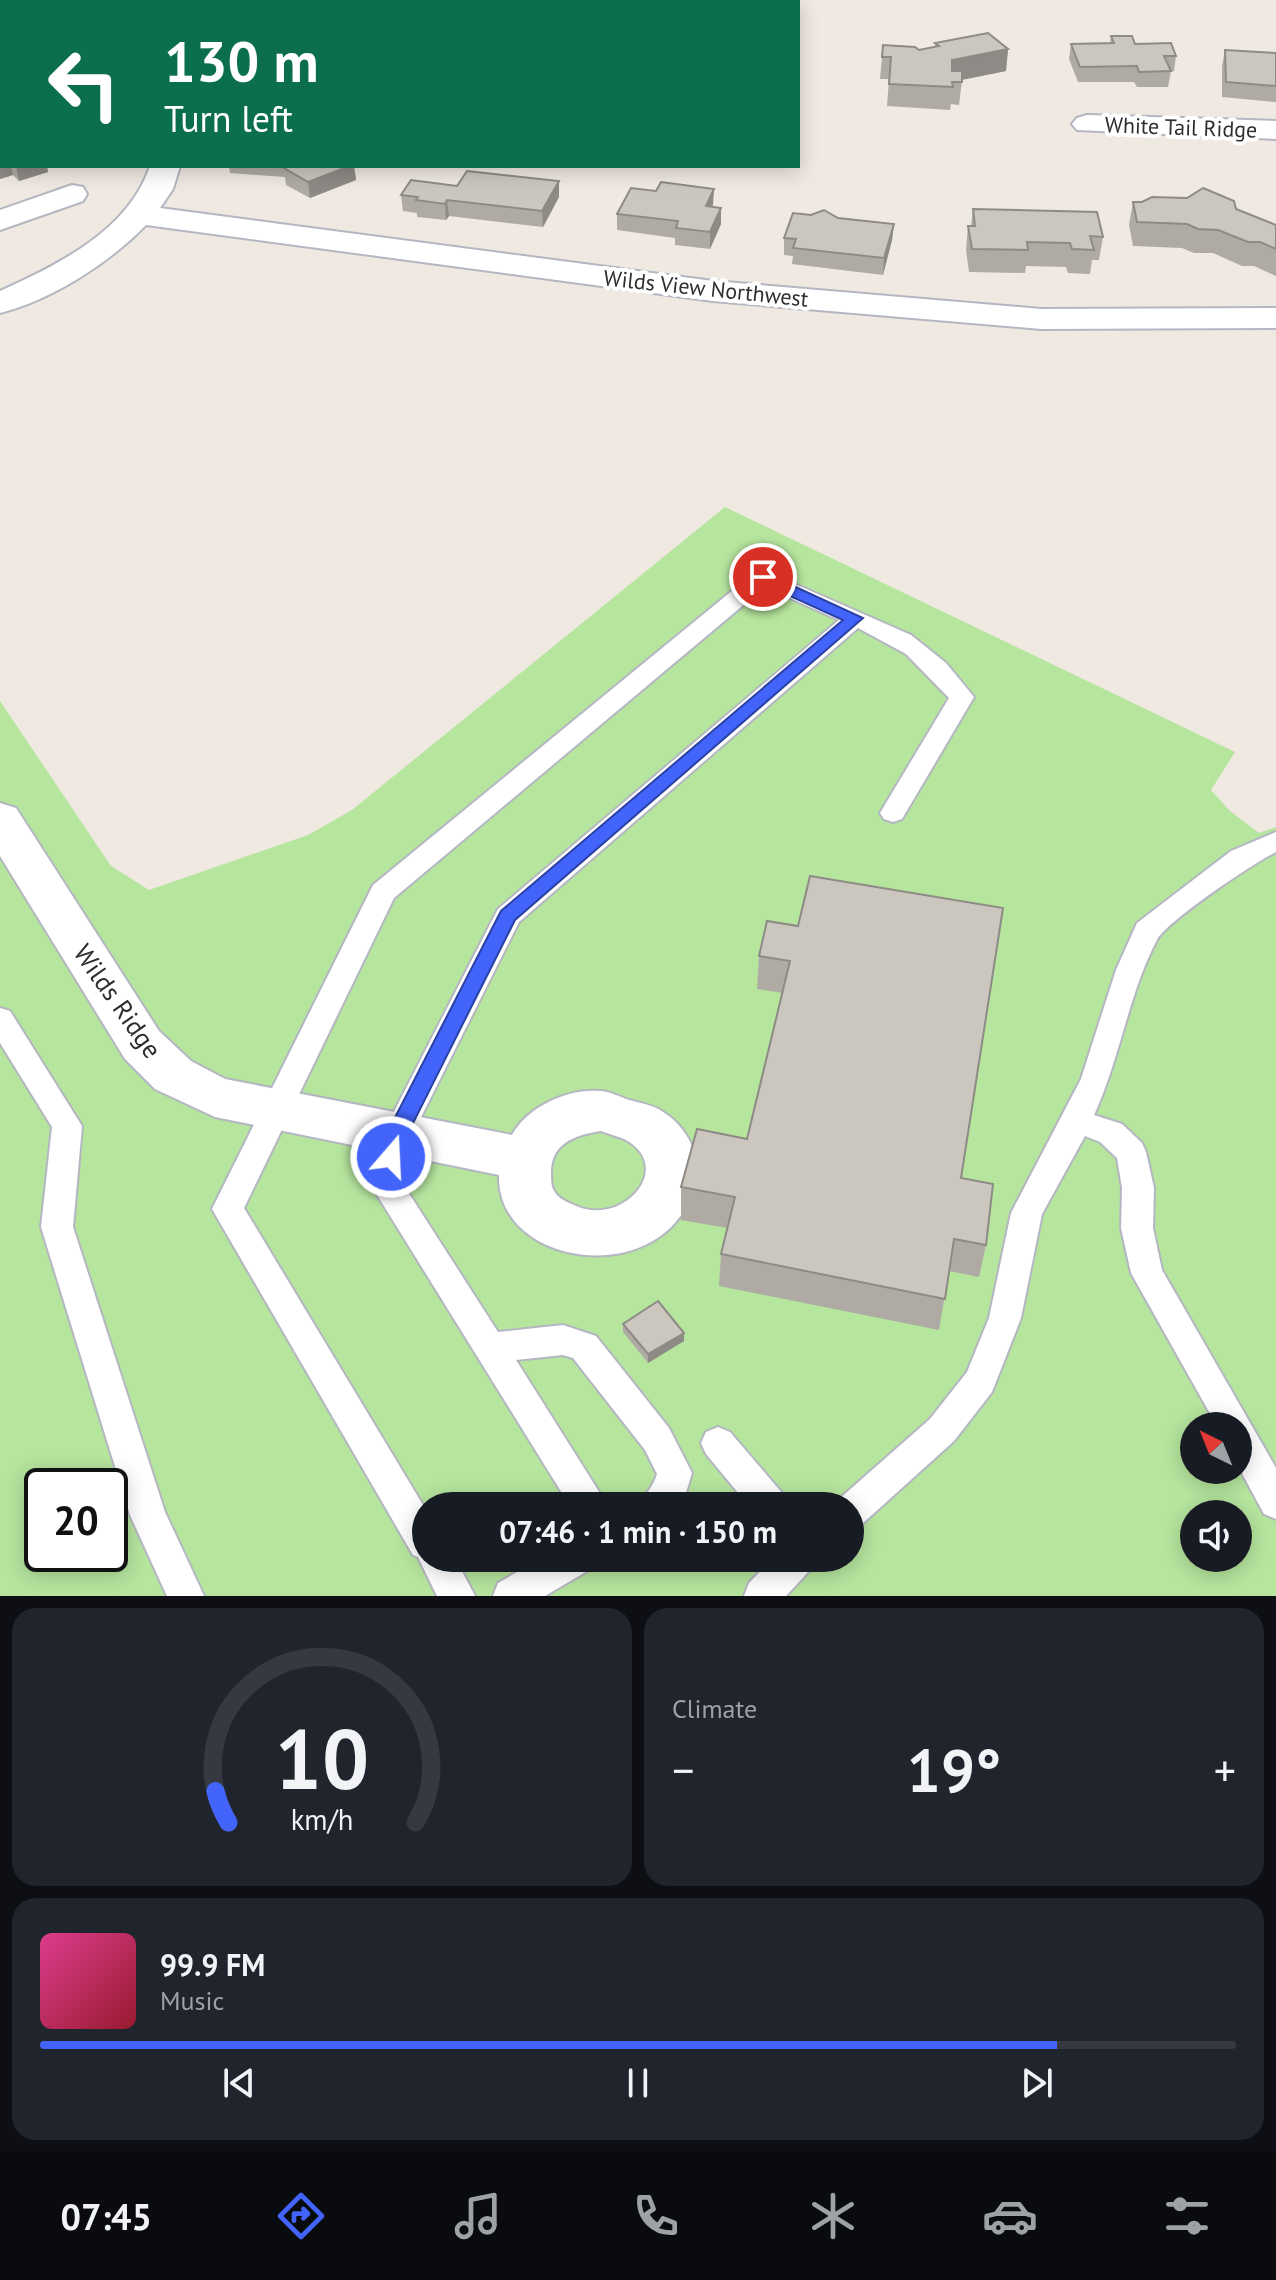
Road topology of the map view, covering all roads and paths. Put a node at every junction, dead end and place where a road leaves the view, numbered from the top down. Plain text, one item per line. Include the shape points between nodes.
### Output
1 (1087, 124) dead end
2 (1276, 130) edge
3 (164, 168) edge
4 (72, 194) dead end
5 (139, 215) junction
6 (0, 221) edge
7 (0, 303) edge
8 (1276, 318) edge
9 (855, 618) junction
10 (893, 813) dead end
11 (0, 819) edge
12 (1276, 841) edge
13 (0, 1019) edge
14 (278, 1109) junction
15 (1077, 1121) junction
16 (398, 1133) junction
17 (526, 1159) dead end
18 (490, 1348) junction
19 (1227, 1412) edge
20 (718, 1443) dead end
21 (1252, 1458) edge
22 (581, 1492) edge
23 (670, 1492) edge
24 (759, 1492) edge
25 (864, 1501) edge
26 (1276, 1502) edge
27 (412, 1519) edge
28 (443, 1572) edge
29 (552, 1572) edge
30 (784, 1572) edge
31 (186, 1596) edge
32 (457, 1596) edge
33 (511, 1596) edge
34 (762, 1596) edge

1 - 2 street, White Tail Ridge
3 - 5 street
4 - 6 street
5 - 7 street via 90,256
5 - 8 street, Wilds View Northwest via 713,291 1041,319
9 - 10 lane via 903,639 936,664 962,697
9 - 14 lane via 763,577 383,892
9 - 16 lane via 508,916
11 - 14 street, Wilds Ridge via 142,1045 173,1075 215,1097
12 - 15 lane via 1240,858 1147,930
13 - 31 lane via 67,1126 57,1227 148,1515
14 - 16 street, Wilds Ridge
14 - 27 lane via 228,1209
15 - 19 lane via 1111,1133 1131,1152 1138,1188 1137,1228 1147,1273
15 - 25 lane via 1027,1213 1005,1318 980,1381 942,1430
16 - 17 street, Wilds Ridge
16 - 18 lane via 385,1182
18 - 22 lane
18 - 23 lane via 563,1340 584,1346 657,1439 675,1473
20 - 24 lane
21 - 26 lane
28 - 32 lane
29 - 33 lane
30 - 34 lane

